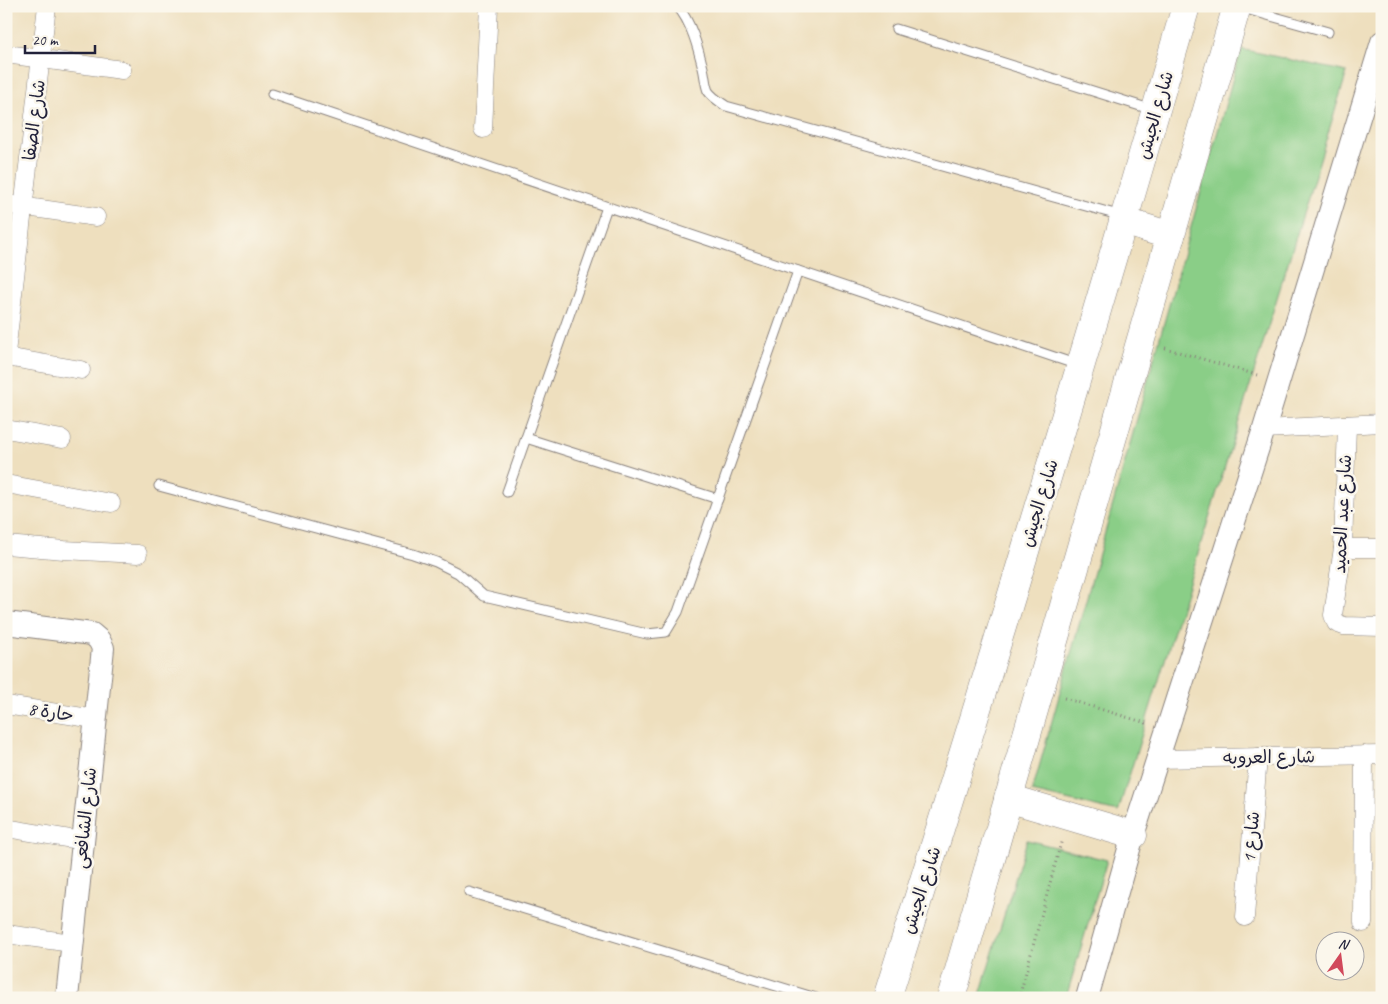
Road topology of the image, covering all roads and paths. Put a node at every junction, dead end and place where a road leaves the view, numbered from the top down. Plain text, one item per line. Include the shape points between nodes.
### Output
1 (47, 6) edge
2 (489, 6) edge
3 (677, 6) edge
4 (1186, 6) edge
5 (1236, 6) edge
6 (896, 29) dead end
7 (1328, 32) dead end
8 (1382, 42) edge
9 (6, 54) edge
10 (41, 59) junction
11 (122, 70) dead end
12 (272, 94) dead end
13 (1156, 111) junction
14 (482, 129) dead end
15 (6, 204) edge
16 (24, 207) junction
17 (607, 207) junction
18 (96, 218) dead end
19 (1124, 219) junction
20 (1171, 236) junction
21 (798, 271) junction
22 (1140, 341) junction
23 (6, 353) edge
24 (6, 357) edge
25 (1081, 366) junction
26 (81, 370) dead end
27 (1278, 382) junction
28 (1382, 423) edge
29 (1347, 425) junction
30 (6, 429) edge
31 (1264, 429) junction
32 (526, 438) junction
33 (62, 439) dead end
34 (6, 484) edge
35 (159, 486) dead end
36 (507, 492) dead end
37 (718, 499) junction
38 (111, 503) dead end
39 (6, 545) edge
40 (1343, 548) junction
41 (1382, 548) edge
42 (138, 554) dead end
43 (6, 624) edge
44 (1382, 627) edge
45 (1039, 691) junction
46 (6, 705) edge
47 (96, 719) junction
48 (1166, 729) junction
49 (1373, 755) edge
50 (1258, 757) junction
51 (1157, 759) junction
52 (1008, 798) junction
53 (1070, 816) junction
54 (6, 828) edge
55 (1133, 835) junction
56 (83, 840) junction
57 (469, 892) dead end
58 (1245, 917) dead end
59 (1363, 923) dead end
60 (6, 934) edge
61 (72, 943) junction
62 (67, 998) edge
63 (816, 998) edge
64 (887, 998) edge
65 (951, 998) edge
66 (1019, 998) edge
67 (1087, 998) edge

1 - 10 street, شارع الصفا
2 - 14 street
3 - 19 lane via 692,35 707,89 714,99 726,106
4 - 13 main road, شارع الجيش
5 - 7 lane
5 - 20 main road
6 - 13 lane
8 - 27 street
9 - 10 street
10 - 11 street
10 - 16 street, شارع الصفا
12 - 17 lane
13 - 19 main road, شارع الجيش
15 - 16 street
16 - 18 street
16 - 23 street, شارع الصفا
17 - 21 lane
17 - 32 lane
19 - 20 main road
19 - 25 main road, شارع الجيش
20 - 22 main road
21 - 25 lane
21 - 37 lane
22 - 27 path
22 - 45 main road
24 - 26 street
25 - 64 main road, شارع الجيش
27 - 31 street
28 - 29 street
29 - 31 street
29 - 40 street, شارع عبد الحميد
30 - 33 street
31 - 48 street
32 - 36 lane
32 - 37 lane
34 - 38 street
35 - 37 lane via 414,554 458,574 484,596 647,634 666,632 678,612
39 - 42 street
40 - 41 street
40 - 44 street, شارع عبد الحميد via 1333,615 1336,623
43 - 47 street, شارع الشافعى via 92,634 99,640 102,648
45 - 48 path
45 - 52 main road
46 - 47 street, حارة 8
47 - 56 street, شارع الشافعى
48 - 51 street
49 - 50 street, شارع العروبه
49 - 59 street
50 - 51 street, شارع العروبه
50 - 58 street, شارع 1
51 - 55 street
52 - 53 main road
52 - 65 main road
53 - 55 main road
53 - 66 path
54 - 56 street
55 - 67 street
56 - 61 street, شارع الشافعى
57 - 63 lane
60 - 61 street
61 - 62 street, شارع الشافعى

